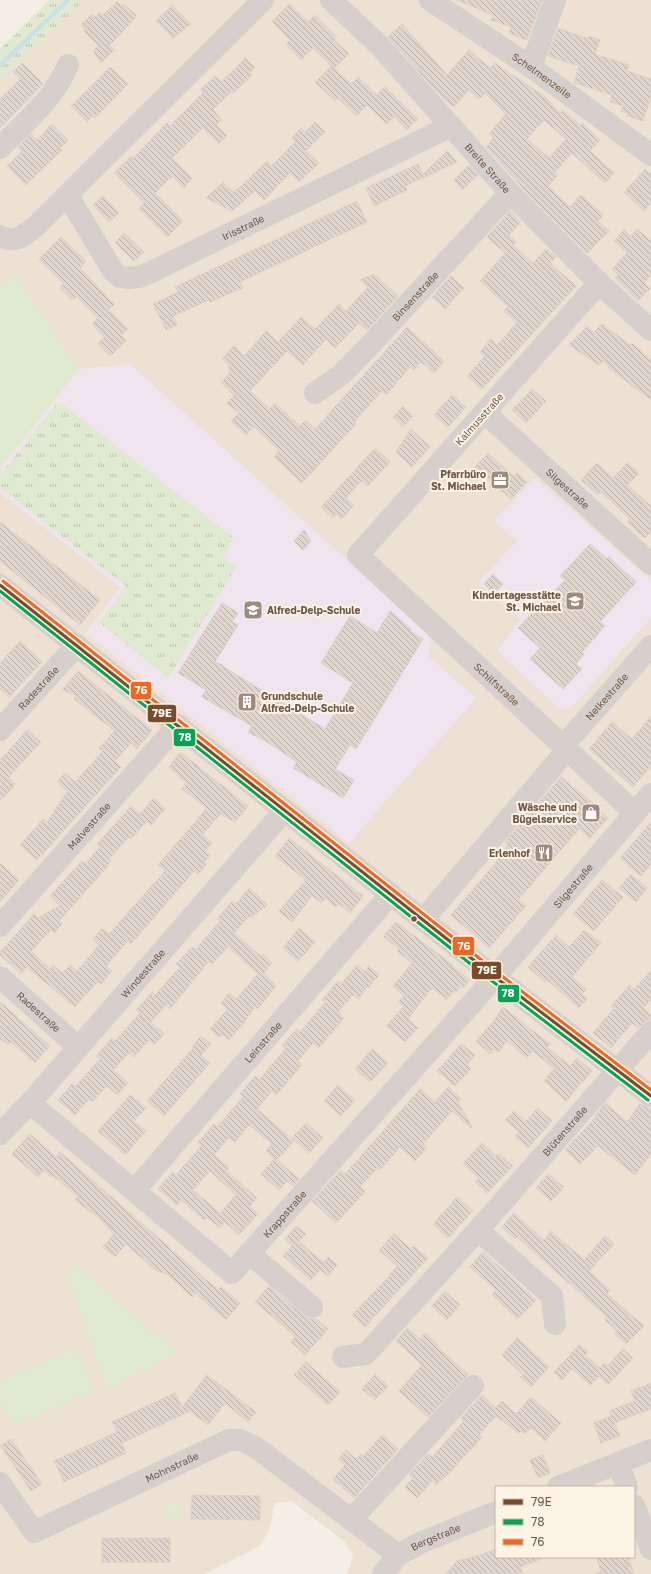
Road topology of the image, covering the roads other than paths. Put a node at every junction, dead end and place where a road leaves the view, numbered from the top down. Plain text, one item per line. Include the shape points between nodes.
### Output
1 (263, 0) edge
2 (331, 0) edge
3 (430, 0) edge
4 (555, 0) edge
5 (68, 65) dead end
6 (530, 67) junction
7 (451, 126) junction
8 (0, 148) edge
9 (651, 154) edge
10 (510, 193) junction
11 (68, 196) junction
12 (0, 236) edge
13 (599, 283) junction
14 (651, 330) edge
15 (315, 393) dead end
16 (485, 414) junction
17 (358, 555) joint
18 (651, 564) edge
19 (0, 585) edge
20 (77, 645) junction
21 (651, 646) edge
22 (178, 725) junction
23 (0, 730) edge
24 (565, 748) junction
25 (651, 794) edge
26 (285, 810) junction
27 (635, 813) junction
28 (391, 894) junction
29 (423, 920) junction
30 (0, 926) edge
31 (0, 977) edge
32 (495, 977) junction
33 (651, 1032) edge
34 (78, 1047) junction
35 (617, 1070) junction
36 (651, 1096) edge
37 (30, 1103) junction
38 (0, 1134) edge
39 (134, 1191) junction
40 (478, 1230) junction
41 (249, 1253) junction
42 (312, 1307) dead end
43 (555, 1324) dead end
44 (343, 1357) dead end
45 (473, 1386) dead end
46 (651, 1450) edge
47 (618, 1463) junction
48 (0, 1483) edge
49 (560, 1486) edge
50 (627, 1486) edge
51 (635, 1508) edge
52 (495, 1512) edge
53 (352, 1520) junction
54 (651, 1549) edge
55 (398, 1555) junction
56 (383, 1574) edge

1 - 11 street
2 - 7 street, Breite Straße via 379,45
3 - 6 street, Schelmenzeile
4 - 6 street
5 - 8 street via 53,94
6 - 9 street, Schelmenzeile
7 - 10 street, Breite Straße
7 - 11 street, Irisstraße via 139,276 120,276 113,270
10 - 13 street, Breite Straße
10 - 15 street, Binsenstraße via 342,374
11 - 12 street via 24,236 15,239
13 - 14 street, Breite Straße
13 - 16 street, Kalmusstraße
16 - 17 street, Kalmusstraße
16 - 18 street, Silgestraße
17 - 24 street, Schilfstraße
19 - 20 street
20 - 22 street
20 - 23 street, Radestraße
21 - 24 street, Nelkestraße
22 - 26 street
22 - 30 street, Malvestraße
24 - 27 street, Schilfstraße
24 - 29 street, Nelkestraße
25 - 27 street, Silgestraße
26 - 28 street
26 - 34 street, Windestraße
27 - 32 street, Silgestraße
28 - 29 street
28 - 39 street, Leinstraße
29 - 32 street
31 - 34 street, Radestraße
32 - 35 street
32 - 41 street, Krappstraße
33 - 35 street, Blütenstraße
34 - 37 street, Windestraße
35 - 36 street
35 - 40 street, Blütenstraße
37 - 38 street, Windestraße
37 - 39 street, Krappstraße
39 - 41 street, Krappstraße via 232,1273
40 - 43 street via 552,1296
40 - 44 street, Blütenstraße via 366,1354
41 - 42 street
45 - 53 street
46 - 47 street
47 - 49 street
47 - 50 street
48 - 53 street, Mohnstraße via 34,1532 229,1440 240,1440 254,1446
51 - 54 street
52 - 55 street, Bergstraße via 420,1543
53 - 55 street, Mohnstraße
55 - 56 street, Bergstraße

